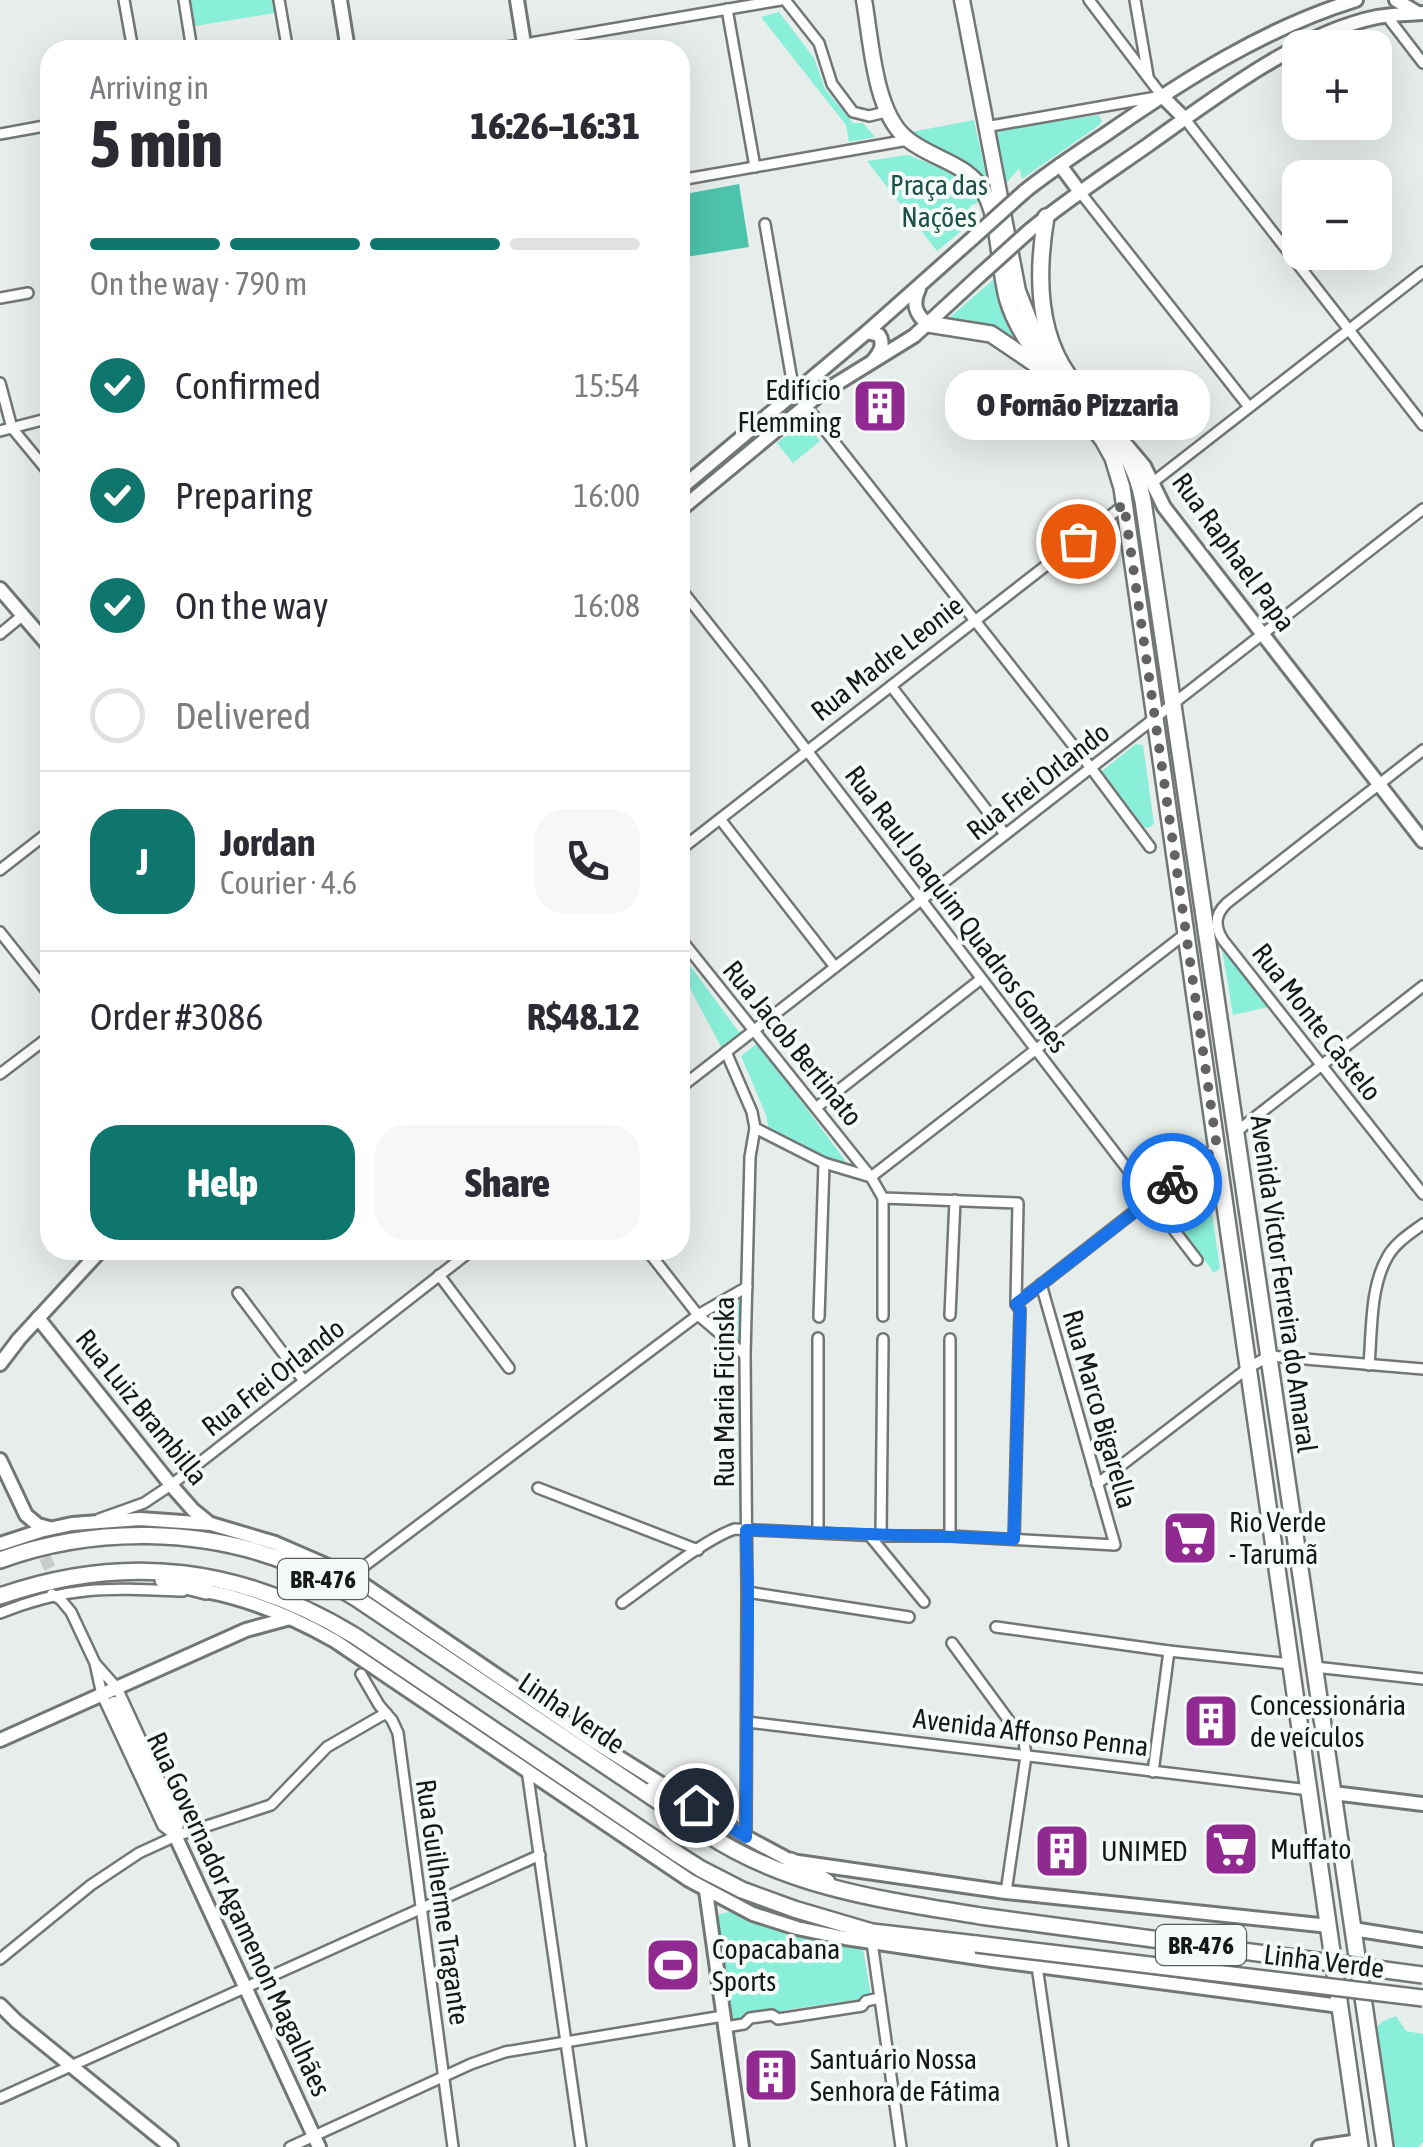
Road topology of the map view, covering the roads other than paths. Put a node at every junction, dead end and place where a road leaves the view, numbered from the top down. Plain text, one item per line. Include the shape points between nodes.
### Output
1 (124, 0) edge
2 (184, 0) edge
3 (279, 0) edge
4 (340, 0) edge
5 (517, 0) edge
6 (783, 0) edge
7 (864, 0) edge
8 (962, 0) edge
9 (1089, 0) edge
10 (1134, 0) edge
11 (1356, 0) edge
12 (1396, 0) edge
13 (727, 9) junction
14 (1420, 13) edge
15 (1386, 15) junction
16 (130, 40) edge
17 (190, 40) edge
18 (286, 40) edge
19 (346, 40) edge
20 (524, 40) edge
21 (562, 40) edge
22 (1423, 63) edge
23 (1148, 77) junction
24 (1162, 96) junction
25 (886, 112) junction
26 (1185, 119) junction
27 (985, 126) junction
28 (40, 127) edge
29 (0, 134) edge
30 (908, 140) junction
31 (1060, 165) junction
32 (755, 167) junction
33 (690, 178) edge
34 (1080, 192) junction
35 (1046, 217) junction
36 (765, 224) dead end
37 (1001, 233) junction
38 (1423, 272) edge
39 (920, 286) junction
40 (28, 294) dead end
41 (0, 298) edge
42 (928, 324) junction
43 (1349, 330) junction
44 (868, 332) junction
45 (872, 363) junction
46 (1059, 374) junction
47 (0, 383) edge
48 (794, 392) junction
49 (806, 406) junction
50 (1249, 407) junction
51 (40, 421) edge
52 (1423, 424) edge
53 (12, 428) junction
54 (0, 431) edge
55 (1112, 442) junction
56 (40, 462) edge
57 (690, 480) edge
58 (1152, 483) junction
59 (690, 502) edge
60 (1124, 504) junction
61 (1162, 505) junction
62 (1423, 509) edge
63 (1146, 516) junction
64 (0, 589) edge
65 (690, 601) edge
66 (23, 616) junction
67 (974, 621) junction
68 (0, 634) edge
69 (1262, 634) junction
70 (40, 636) edge
71 (891, 686) junction
72 (1173, 704) junction
73 (1155, 718) junction
74 (1423, 750) edge
75 (808, 751) junction
76 (1091, 768) junction
77 (1379, 784) junction
78 (720, 819) junction
79 (1006, 834) junction
80 (40, 839) edge
81 (1423, 840) edge
82 (690, 842) edge
83 (1150, 847) dead end
84 (0, 870) edge
85 (920, 901) junction
86 (0, 932) edge
87 (1186, 934) junction
88 (690, 950) edge
89 (835, 967) junction
90 (981, 978) junction
91 (40, 983) edge
92 (1423, 986) edge
93 (754, 1030) junction
94 (40, 1044) edge
95 (1036, 1049) junction
96 (726, 1052) junction
97 (1323, 1064) junction
98 (0, 1074) edge
99 (690, 1080) edge
100 (816, 1107) junction
101 (755, 1128) junction
102 (1236, 1132) junction
103 (1217, 1148) junction
104 (824, 1163) junction
105 (871, 1176) junction
106 (1423, 1194) edge
107 (883, 1198) junction
108 (1151, 1199) junction
109 (955, 1200) junction
110 (1423, 1224) edge
111 (92, 1260) edge
112 (459, 1260) edge
113 (655, 1260) edge
114 (1197, 1260) dead end
115 (439, 1276) junction
116 (1042, 1284) junction
117 (747, 1287) junction
118 (238, 1293) dead end
119 (1016, 1304) junction
120 (698, 1315) junction
121 (950, 1315) dead end
122 (884, 1316) dead end
123 (819, 1317) dead end
124 (38, 1318) junction
125 (818, 1338) dead end
126 (18, 1339) junction
127 (950, 1339) dead end
128 (883, 1340) dead end
129 (0, 1353) edge
130 (745, 1355) junction
131 (1269, 1356) junction
132 (0, 1364) edge
133 (1369, 1364) junction
134 (509, 1368) dead end
135 (1248, 1368) junction
136 (1423, 1369) edge
137 (304, 1380) junction
138 (0, 1460) edge
139 (171, 1484) junction
140 (1097, 1484) junction
141 (538, 1488) dead end
142 (26, 1515) junction
143 (91, 1521) junction
144 (210, 1524) junction
145 (49, 1528) junction
146 (746, 1530) junction
147 (818, 1532) junction
148 (869, 1535) junction
149 (881, 1536) junction
150 (950, 1536) junction
151 (20, 1537) junction
152 (1014, 1539) junction
153 (0, 1544) edge
154 (698, 1550) junction
155 (0, 1560) edge
156 (135, 1572) junction
157 (351, 1576) junction
158 (75, 1590) junction
159 (206, 1592) junction
160 (748, 1592) junction
161 (52, 1594) junction
162 (0, 1596) edge
163 (248, 1601) junction
164 (622, 1602) dead end
165 (924, 1602) dead end
166 (71, 1612) junction
167 (0, 1613) edge
168 (908, 1617) dead end
169 (292, 1618) junction
170 (996, 1626) dead end
171 (246, 1630) junction
172 (952, 1643) dead end
173 (1169, 1651) junction
174 (95, 1663) junction
175 (1291, 1664) junction
176 (1315, 1667) junction
177 (361, 1674) dead end
178 (1423, 1679) edge
179 (111, 1695) junction
180 (386, 1713) junction
181 (747, 1722) junction
182 (0, 1740) edge
183 (1026, 1756) junction
184 (528, 1770) junction
185 (1153, 1772) junction
186 (632, 1784) junction
187 (1309, 1790) junction
188 (1333, 1793) junction
189 (1423, 1804) edge
190 (696, 1805) junction
191 (176, 1836) junction
192 (746, 1837) junction
193 (540, 1855) junction
194 (792, 1861) junction
195 (706, 1891) junction
196 (843, 1892) junction
197 (1006, 1892) junction
198 (422, 1908) junction
199 (1328, 1926) junction
200 (1353, 1929) junction
201 (1423, 1940) edge
202 (872, 1942) junction
203 (0, 1959) edge
204 (1037, 1966) junction
205 (1423, 1974) edge
206 (246, 1987) junction
207 (880, 1998) junction
208 (1423, 1998) edge
209 (0, 2006) edge
210 (1340, 2006) junction
211 (724, 2021) junction
212 (566, 2040) junction
213 (71, 2066) junction
214 (444, 2077) junction
215 (0, 2098) edge
216 (317, 2142) edge
217 (1360, 2144) edge
218 (171, 2147) edge
219 (290, 2147) edge
220 (453, 2147) edge
221 (581, 2147) edge
222 (742, 2147) edge
223 (901, 2147) edge
224 (1062, 2147) edge
225 (1319, 2147) edge
226 (1385, 2147) edge

1 - 16 street
2 - 17 street
3 - 18 street
4 - 19 main road
5 - 20 main road
6 - 13 street
6 - 25 street via 819,43 832,84 853,112
7 - 25 main road
8 - 27 main road
9 - 23 street
10 - 23 street
11 - 24 main road via 1255,42
12 - 14 main road
13 - 21 street
13 - 32 street
14 - 15 main road
15 - 22 street
15 - 26 main road via 1295,50
23 - 24 street
24 - 26 main road
24 - 27 street
24 - 31 main road
25 - 30 main road
26 - 34 main road
26 - 43 street
27 - 37 main road
28 - 29 street
30 - 32 street
30 - 37 main road via 976,180
31 - 34 main road
31 - 39 main road, bridge
32 - 33 street
34 - 35 main road
34 - 50 street
35 - 42 main road, bridge
35 - 46 highway via 1042,303
36 - 48 street
37 - 46 main road, Rua Raphael Papa via 1007,298 1016,321
38 - 43 street
39 - 42 main road via 916,311
39 - 44 main road
40 - 41 street
42 - 45 main road
42 - 46 highway via 991,334
43 - 50 street
43 - 52 street
44 - 45 main road via 882,340
44 - 48 main road
45 - 49 main road
46 - 55 highway, Rua Raphael Papa
47 - 53 street
48 - 57 main road
49 - 59 main road
49 - 67 street
50 - 58 street
51 - 53 street
53 - 54 street
53 - 56 street
55 - 58 main road, Rua Raphael Papa via 1138,457
55 - 60 highway, Avenida Victor Ferreira do Amaral
55 - 63 highway, Avenida Victor Ferreira do Amaral via 1136,473
58 - 61 main road, Rua Raphael Papa
60 - 67 street, Rua Madre Leonie
60 - 73 highway, Avenida Victor Ferreira do Amaral
61 - 63 main road via 1150,507
61 - 69 main road, Rua Raphael Papa
62 - 69 street, Rua Frei Orlando
63 - 72 highway, Avenida Victor Ferreira do Amaral
64 - 66 main road
65 - 75 street, Rua Raul Joaquim Quadros Gomes
66 - 68 street
66 - 70 main road
67 - 71 street, Rua Madre Leonie
67 - 76 street
69 - 72 street, Rua Frei Orlando
69 - 77 main road, Rua Raphael Papa
71 - 75 street, Rua Madre Leonie
71 - 79 street
72 - 73 street, Rua Frei Orlando
72 - 102 highway, Avenida Victor Ferreira do Amaral
73 - 76 street, Rua Frei Orlando
73 - 87 highway, Avenida Victor Ferreira do Amaral
74 - 77 street
75 - 78 street, Rua Madre Leonie
75 - 85 street, Rua Raul Joaquim Quadros Gomes
76 - 79 street, Rua Frei Orlando
76 - 83 street
77 - 81 main road, Rua Raphael Papa
77 - 97 street, Rua Monte Castelo via 1227,903 1216,923
78 - 82 street, Rua Madre Leonie
78 - 89 street
79 - 85 street, Rua Frei Orlando
80 - 84 street
85 - 89 street, Rua Frei Orlando
85 - 90 street, Rua Raul Joaquim Quadros Gomes
86 - 91 street
87 - 95 street
87 - 103 highway, Avenida Victor Ferreira do Amaral
88 - 93 street, Rua Jacob Bertinato
89 - 93 street, Rua Frei Orlando
90 - 95 street, Rua Raul Joaquim Quadros Gomes
90 - 100 street
92 - 97 street
93 - 96 street, Rua Frei Orlando
93 - 100 street, Rua Jacob Bertinato
94 - 98 street
95 - 105 street
95 - 108 street, Rua Raul Joaquim Quadros Gomes
96 - 99 street, Rua Frei Orlando
96 - 101 street
97 - 102 street
97 - 106 street, Rua Monte Castelo
100 - 105 street, Rua Jacob Bertinato
101 - 104 street
101 - 117 street, Rua Maria Ficinska
102 - 131 highway, Avenida Victor Ferreira do Amaral
103 - 108 street
103 - 135 highway, Avenida Victor Ferreira do Amaral
104 - 105 street
104 - 123 street
105 - 107 street, Rua Jacob Bertinato
107 - 109 street
107 - 122 street
108 - 114 street, Rua Raul Joaquim Quadros Gomes
108 - 116 street
109 - 119 street via 1018,1202
109 - 121 street
110 - 133 street via 1394,1248 1382,1270
111 - 124 main road
112 - 115 street, Rua Frei Orlando
113 - 120 street
115 - 134 street
115 - 137 street, Rua Frei Orlando
116 - 119 street
116 - 140 street, Rua Marco Bigarella
117 - 120 street
117 - 130 street, Rua Maria Ficinska
118 - 137 street
119 - 152 street
120 - 130 street
120 - 157 street
124 - 126 main road
124 - 139 main road, Rua Luiz Brambilla
125 - 147 street
126 - 129 main road
126 - 132 main road
127 - 150 street
128 - 149 street
130 - 146 street, Rua Maria Ficinska
131 - 133 street
131 - 135 street
131 - 176 highway, Avenida Victor Ferreira do Amaral
133 - 136 street
135 - 140 street
135 - 175 highway, Avenida Victor Ferreira do Amaral
137 - 139 street, Rua Frei Orlando
138 - 142 main road
139 - 143 street, Rua Frei Orlando via 138,1505
139 - 144 main road, Rua Luiz Brambilla
140 - 152 street, Rua Marco Bigarella via 1115,1545
141 - 154 street
142 - 145 main road
142 - 151 main road
143 - 144 main road, Linha Verde
143 - 145 main road, Linha Verde
144 - 157 main road, Linha Verde
145 - 151 main road, Linha Verde
146 - 147 street
146 - 154 street via 726,1532
146 - 160 street, Rua Maria Ficinska
147 - 148 street
148 - 149 street
148 - 165 street
149 - 150 street
150 - 152 street
151 - 153 main road, Linha Verde
154 - 164 street
155 - 186 highway, Linha Verde / BR-476 via 54,1544 144,1536 211,1541 271,1556 356,1598
156 - 159 highway
156 - 162 highway, Linha Verde / BR-476 via 60,1579
156 - 208 highway, Linha Verde / BR-476, bridge via 238,1582 310,1610 701,1869 769,1900 872,1932
157 - 190 main road, Linha Verde
158 - 159 street, Linha Verde
158 - 161 street, Linha Verde
158 - 166 street
159 - 163 main road, Linha Verde
160 - 168 street
160 - 181 street, Rua Maria Ficinska
161 - 166 street, Rua Governador Agamenon Magalhães
161 - 167 street, Linha Verde
163 - 169 main road, Linha Verde
163 - 171 main road via 254,1614
166 - 174 street, Rua Governador Agamenon Magalhães
169 - 171 main road
169 - 184 main road, Linha Verde
170 - 173 street
171 - 179 main road
172 - 183 street via 1019,1732
173 - 175 street
173 - 185 street
174 - 179 street, Rua Governador Agamenon Magalhães
174 - 179 street, Rua Governador Agamenon Magalhães
175 - 187 highway, Avenida Victor Ferreira do Amaral
176 - 178 street
176 - 188 highway, Avenida Victor Ferreira do Amaral
177 - 180 street, Rua Guilherme Tragante
179 - 182 main road
179 - 191 main road, Rua Governador Agamenon Magalhães
180 - 191 street via 327,1748 271,1804
180 - 198 street, Rua Guilherme Tragante via 398,1732
181 - 183 street, Avenida Affonso Penna
181 - 192 street, Rua Maria Ficinska
183 - 185 street, Avenida Affonso Penna
183 - 197 street
184 - 193 street
184 - 195 main road, Linha Verde
185 - 187 street, Avenida Affonso Penna
186 - 190 highway
186 - 196 highway, Linha Verde / BR-476 via 744,1857
187 - 199 highway, Avenida Victor Ferreira do Amaral
188 - 189 main road
188 - 200 highway, Avenida Victor Ferreira do Amaral
190 - 192 main road, Linha Verde
191 - 203 street via 102,1876
191 - 206 main road, Rua Governador Agamenon Magalhães
192 - 194 main road, Linha Verde
193 - 198 street
193 - 212 street
194 - 196 highway
194 - 197 main road, Linha Verde
195 - 202 main road, Linha Verde via 774,1922
195 - 211 main road
196 - 205 highway, Linha Verde / BR-476, bridge
197 - 199 main road, Linha Verde
198 - 206 street
198 - 214 street, Rua Guilherme Tragante
199 - 210 highway, Avenida Victor Ferreira do Amaral
200 - 201 main road, Linha Verde
200 - 226 highway, Avenida Victor Ferreira do Amaral
202 - 204 main road, Linha Verde
202 - 207 street
204 - 210 main road, Linha Verde
204 - 224 street
206 - 213 street
206 - 216 main road, Rua Governador Agamenon Magalhães
207 - 211 street via 778,2019
207 - 223 street
209 - 213 main road
210 - 217 highway, Avenida Victor Ferreira do Amaral
211 - 212 street
211 - 222 main road
212 - 214 street via 506,2052
212 - 221 street
213 - 215 street
213 - 218 main road
214 - 216 street
214 - 220 street, Rua Guilherme Tragante
216 - 219 street
217 - 225 main road

